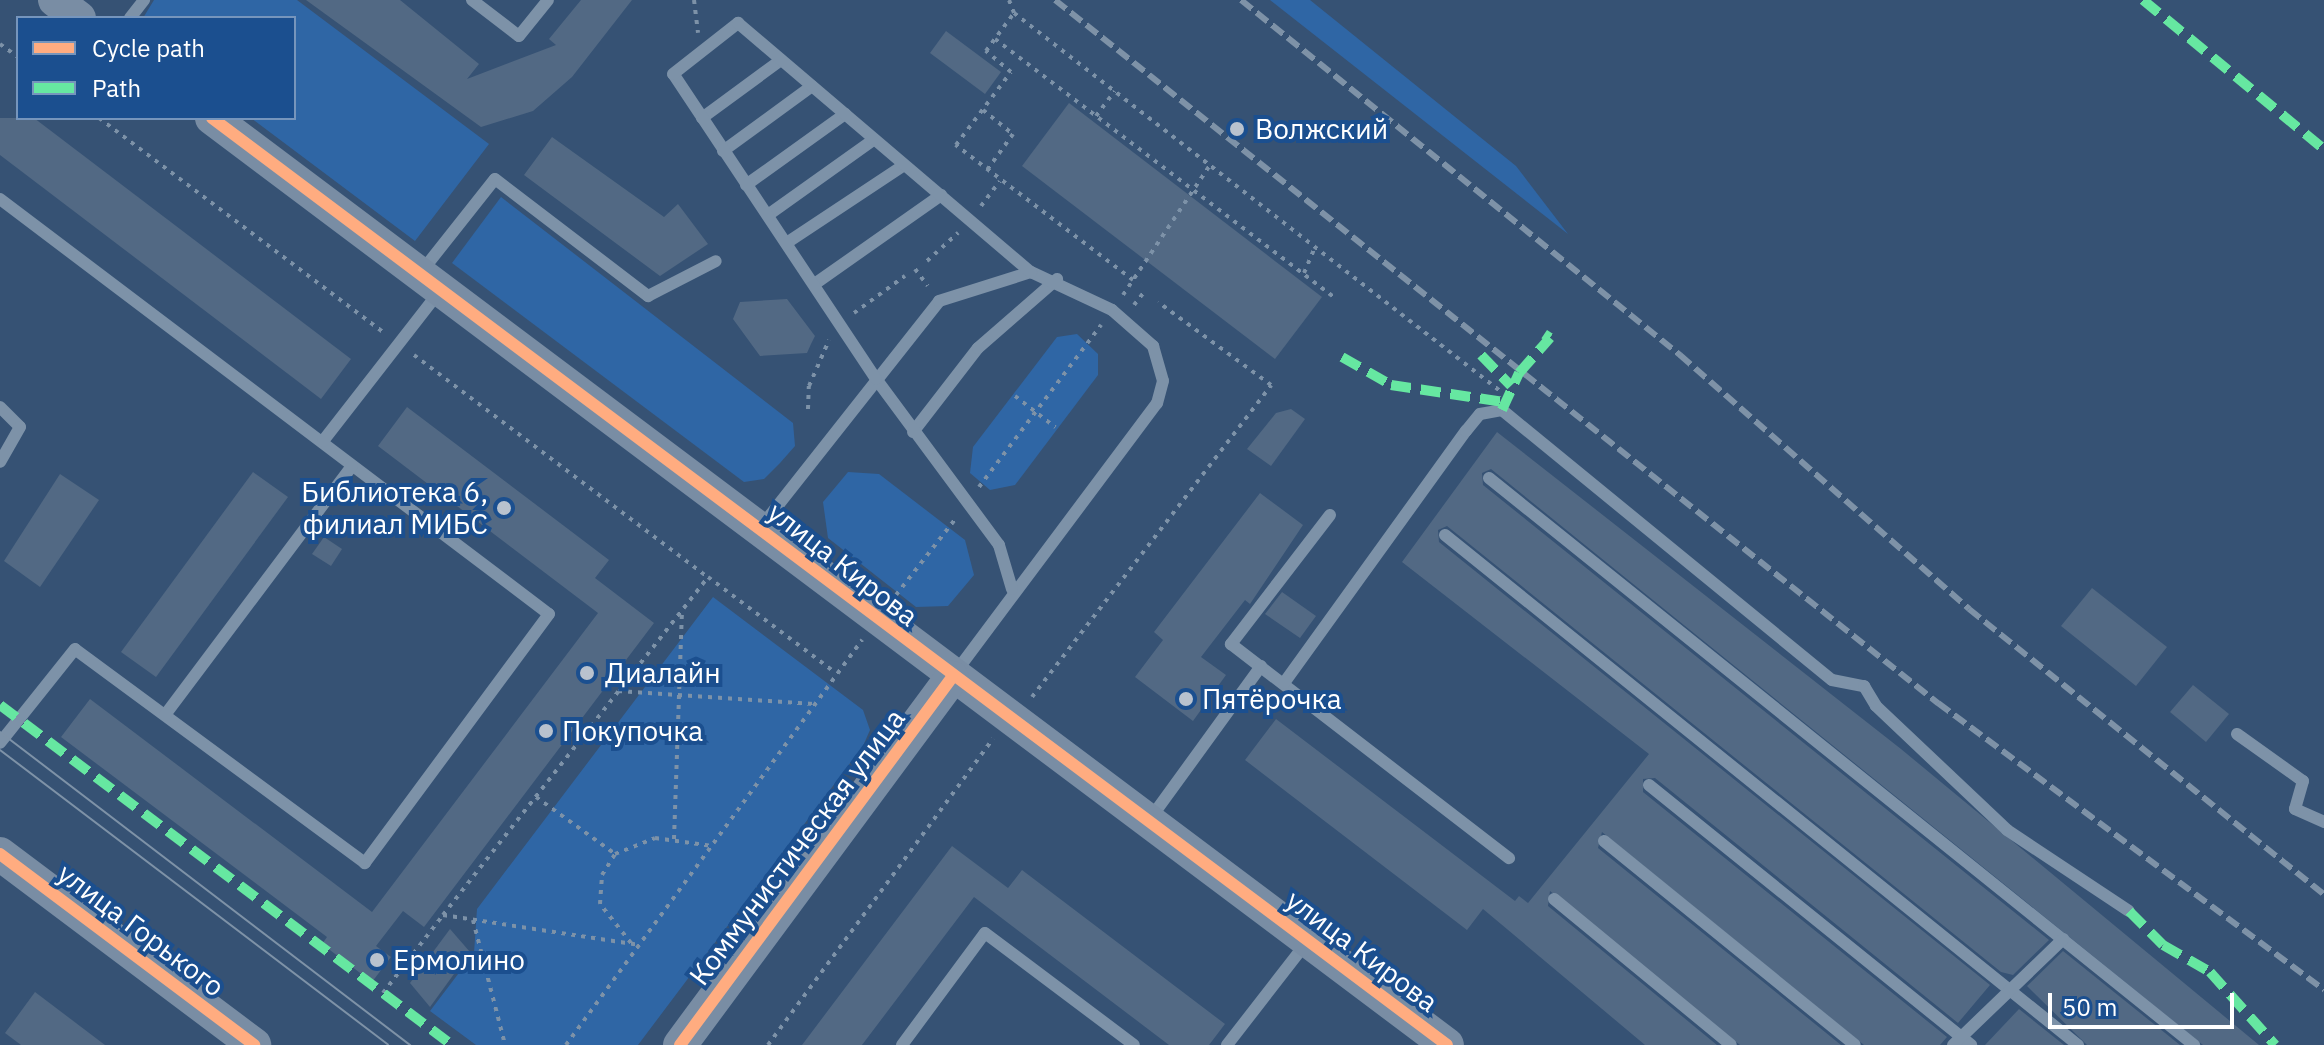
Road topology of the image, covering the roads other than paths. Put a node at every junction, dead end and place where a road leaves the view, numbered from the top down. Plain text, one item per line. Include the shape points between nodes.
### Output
1 (55, 0) edge
2 (144, 0) edge
3 (472, 0) edge
4 (548, 0) edge
5 (76, 16) edge
6 (132, 16) edge
7 (781, 60) junction
8 (812, 86) junction
9 (845, 114) junction
10 (702, 118) junction
11 (215, 120) edge
12 (873, 140) junction
13 (723, 151) junction
14 (903, 166) junction
15 (746, 185) junction
16 (941, 195) junction
17 (0, 199) edge
18 (768, 215) junction
19 (788, 242) junction
20 (716, 261) dead end
21 (1031, 272) junction
22 (1057, 279) junction
23 (430, 282) junction
24 (816, 283) junction
25 (876, 379) junction
26 (0, 407) edge
27 (913, 432) junction
28 (323, 441) junction
29 (0, 462) edge
30 (352, 466) junction
31 (1489, 478) dead end
32 (1330, 515) dead end
33 (759, 529) junction
34 (1445, 535) dead end
35 (1012, 589) junction
36 (1261, 666) junction
37 (952, 678) junction
38 (1284, 683) junction
39 (165, 715) junction
40 (2237, 734) dead end
41 (0, 743) edge
42 (1649, 785) dead end
43 (1150, 819) junction
44 (2324, 822) edge
45 (1604, 841) dead end
46 (0, 854) edge
47 (1509, 858) dead end
48 (1554, 899) dead end
49 (2129, 911) dead end
50 (2063, 939) junction
51 (1308, 941) junction
52 (2009, 988) junction
53 (1957, 1041) edge
54 (254, 1045) edge
55 (680, 1045) edge
56 (902, 1045) edge
57 (1134, 1045) edge
58 (1227, 1045) edge
59 (1447, 1045) edge
60 (1731, 1045) edge
61 (1855, 1045) edge
62 (1971, 1045) edge
63 (2078, 1045) edge
64 (2194, 1045) edge

1 - 5 street
2 - 6 lane
3 - 4 lane via 519,36
7 - 8 lane
7 - 10 lane
7 - 10 lane via 738,23 673,74
8 - 9 lane
8 - 13 lane
9 - 12 lane
9 - 15 lane
10 - 13 lane
11 - 23 street, улица Кирова
12 - 14 lane
12 - 18 lane
13 - 15 lane
14 - 16 lane
14 - 19 lane
15 - 18 lane
16 - 21 lane
16 - 24 lane
17 - 28 lane
18 - 19 lane
19 - 24 lane
20 - 23 lane via 648,296 495,179
21 - 22 lane
21 - 25 lane via 939,301
22 - 27 lane via 978,348
22 - 35 lane via 1112,310 1153,346 1163,381 1157,403
23 - 28 lane
23 - 33 street, улица Кирова
24 - 25 lane
25 - 27 lane
25 - 33 lane
26 - 29 lane via 20,427
27 - 35 lane via 999,545
28 - 30 lane
30 - 39 lane
30 - 39 lane via 549,614 365,863
31 - 50 lane
32 - 36 lane via 1231,644
33 - 37 street, улица Кирова
34 - 52 lane
35 - 37 lane
36 - 38 lane
36 - 43 lane
37 - 43 street, улица Кирова
37 - 55 street, Коммунистическая улица
38 - 47 lane
38 - 49 lane via 1466,431 1480,414 1502,410 1832,680 1864,686 1876,706 2007,830
39 - 41 lane via 75,649
40 - 44 lane via 2303,781 2295,809
42 - 53 lane
43 - 51 street, улица Кирова
45 - 61 lane
46 - 54 street, улица Горького
48 - 60 lane
50 - 52 lane
50 - 64 lane
51 - 58 lane
51 - 59 street, улица Кирова
52 - 53 lane
52 - 63 lane
53 - 62 lane
56 - 57 lane via 985,933

